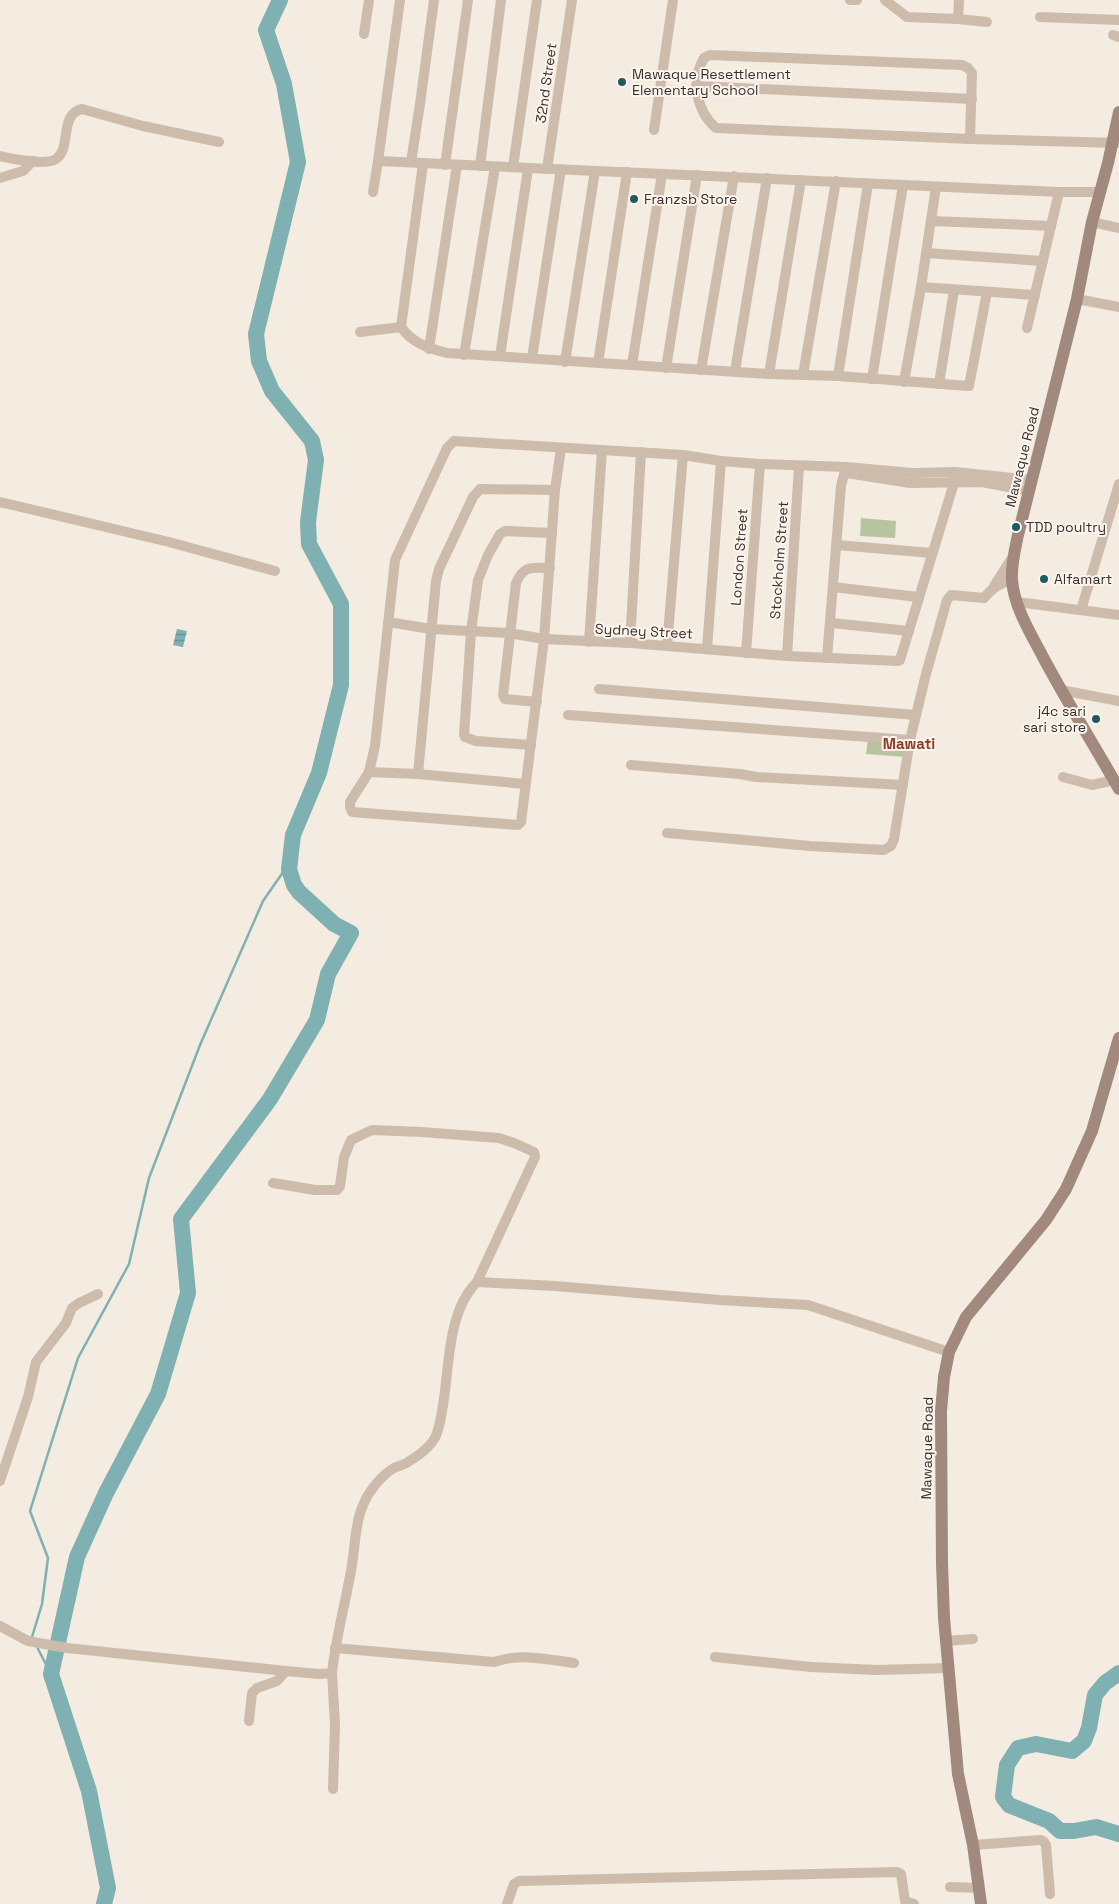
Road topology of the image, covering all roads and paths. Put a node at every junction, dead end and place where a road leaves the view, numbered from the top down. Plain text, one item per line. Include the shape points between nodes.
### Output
1 (369, 0) edge
2 (400, 0) edge
3 (434, 0) edge
4 (468, 0) edge
5 (502, 0) edge
6 (537, 0) edge
7 (572, 0) edge
8 (673, 0) edge
9 (850, 0) edge
10 (857, 0) edge
11 (885, 0) edge
12 (960, 0) edge
13 (1040, 17) dead end
14 (958, 19) junction
15 (1119, 20) edge
16 (987, 22) dead end
17 (364, 34) dead end
18 (696, 86) junction
19 (972, 99) junction
20 (1119, 112) edge
21 (654, 130) dead end
22 (970, 139) junction
23 (219, 142) dead end
24 (1116, 143) edge
25 (0, 156) edge
26 (33, 161) junction
27 (378, 161) junction
28 (410, 162) junction
29 (423, 164) junction
30 (445, 165) junction
31 (457, 166) junction
32 (480, 166) junction
33 (495, 167) junction
34 (513, 167) junction
35 (528, 169) junction
36 (547, 169) junction
37 (561, 169) junction
38 (595, 171) junction
39 (627, 172) junction
40 (662, 174) junction
41 (697, 175) junction
42 (734, 176) junction
43 (0, 178) edge
44 (766, 178) junction
45 (800, 180) junction
46 (836, 181) junction
47 (868, 184) junction
48 (903, 185) junction
49 (936, 187) junction
50 (373, 192) dead end
51 (1060, 192) junction
52 (1100, 192) junction
53 (932, 221) junction
54 (1092, 222) junction
55 (1051, 226) junction
56 (1119, 228) edge
57 (926, 253) junction
58 (1043, 261) junction
59 (921, 287) junction
60 (954, 290) junction
61 (987, 292) junction
62 (1035, 294) junction
63 (1077, 299) junction
64 (1119, 307) edge
65 (400, 327) junction
66 (1027, 328) dead end
67 (360, 332) dead end
68 (429, 349) junction
69 (464, 355) junction
70 (500, 356) junction
71 (532, 358) junction
72 (565, 362) junction
73 (598, 363) junction
74 (632, 365) junction
75 (666, 368) junction
76 (701, 370) junction
77 (735, 371) junction
78 (769, 374) junction
79 (803, 375) junction
80 (838, 376) junction
81 (872, 380) junction
82 (904, 382) junction
83 (939, 384) junction
84 (561, 448) junction
85 (602, 450) junction
86 (641, 452) junction
87 (682, 455) junction
88 (721, 461) junction
89 (760, 464) junction
90 (799, 466) junction
91 (842, 469) junction
92 (955, 472) junction
93 (911, 478) junction
94 (954, 483) junction
95 (1031, 485) junction
96 (1118, 489) edge
97 (555, 490) junction
98 (0, 502) edge
99 (552, 533) junction
100 (837, 545) junction
101 (932, 553) junction
102 (1014, 553) junction
103 (550, 568) junction
104 (275, 571) dead end
105 (1012, 580) junction
106 (833, 587) junction
107 (992, 589) junction
108 (918, 597) junction
109 (1017, 602) junction
110 (1082, 610) junction
111 (1119, 615) edge
112 (388, 622) junction
113 (830, 623) junction
114 (431, 629) junction
115 (909, 631) junction
116 (471, 632) junction
117 (509, 633) junction
118 (544, 639) junction
119 (589, 642) junction
120 (630, 643) junction
121 (667, 646) junction
122 (707, 649) junction
123 (746, 653) junction
124 (787, 656) junction
125 (827, 658) junction
126 (599, 689) dead end
127 (1061, 690) junction
128 (1119, 701) edge
129 (537, 702) junction
130 (568, 715) dead end
131 (916, 716) junction
132 (910, 740) junction
133 (531, 745) junction
134 (631, 765) dead end
135 (369, 772) junction
136 (418, 774) junction
137 (1062, 777) dead end
138 (525, 784) junction
139 (1116, 785) edge
140 (903, 786) junction
141 (667, 833) dead end
142 (1119, 1038) edge
143 (273, 1183) dead end
144 (477, 1282) junction
145 (98, 1294) dead end
146 (949, 1352) junction
147 (0, 1481) edge
148 (0, 1626) edge
149 (973, 1639) dead end
150 (946, 1641) junction
151 (335, 1648) junction
152 (715, 1657) dead end
153 (574, 1663) dead end
154 (948, 1668) junction
155 (286, 1671) junction
156 (332, 1673) junction
157 (249, 1721) dead end
158 (333, 1789) dead end
159 (973, 1845) junction
160 (950, 1887) dead end
161 (979, 1888) junction
162 (1050, 1894) dead end
163 (507, 1904) edge
164 (914, 1904) edge
165 (981, 1904) edge

1 - 17 street
2 - 27 street
3 - 28 street
4 - 30 street
5 - 32 street
6 - 34 street
7 - 36 street, 32nd Street
8 - 21 street
9 - 10 street
11 - 14 street via 907,16
12 - 14 street
13 - 15 street
14 - 16 street
18 - 19 street
18 - 19 street via 700,65 710,55 962,65 972,73
18 - 22 street via 707,119 716,128
19 - 22 street
20 - 24 main road, Mawaque Road
22 - 24 street
23 - 26 street via 82,109 75,110 70,117 60,155 46,162
24 - 52 main road, Mawaque Road
25 - 26 street
26 - 43 street via 23,171
27 - 28 street
27 - 50 street
28 - 29 street
29 - 30 street
29 - 65 street
30 - 31 street
31 - 32 street
31 - 68 street
32 - 33 street
33 - 34 street
33 - 69 street
34 - 35 street
35 - 36 street
35 - 70 street
36 - 37 street
37 - 38 street
37 - 71 street
38 - 39 street
38 - 72 street
39 - 40 street
39 - 73 street
40 - 41 street
40 - 74 street
41 - 42 street
41 - 75 street
42 - 44 street
42 - 76 street
44 - 45 street
44 - 77 street
45 - 46 street
45 - 78 street
46 - 47 street
46 - 79 street
47 - 48 street
47 - 80 street
48 - 49 street
48 - 81 street
49 - 51 street
49 - 53 street
51 - 52 street
51 - 55 street
52 - 54 main road, Mawaque Road
53 - 55 street
53 - 57 street
54 - 56 street
54 - 63 main road, Mawaque Road
55 - 58 street
57 - 58 street
57 - 59 street
58 - 62 street
59 - 60 street
59 - 82 street
60 - 61 street
60 - 83 street
61 - 62 street
61 - 83 street via 970,384
62 - 66 street
63 - 64 street
63 - 95 main road, Mawaque Road
65 - 67 street
65 - 68 street via 412,340
68 - 69 street
69 - 70 street
70 - 71 street
71 - 72 street
72 - 73 street
73 - 74 street
74 - 75 street
75 - 76 street
76 - 77 street
77 - 78 street
78 - 79 street
79 - 80 street
80 - 81 street
81 - 82 street
82 - 83 street
84 - 85 street
84 - 97 street
84 - 112 street via 450,443 396,554
85 - 86 street
85 - 119 street
86 - 87 street
86 - 120 street
87 - 88 street
87 - 121 street
88 - 89 street
88 - 122 street
89 - 90 street
89 - 123 street, London Street
90 - 91 street
90 - 124 street, Stockholm Street
91 - 93 street
91 - 100 street
92 - 93 street
92 - 94 street
92 - 95 street
93 - 94 street
94 - 95 street
94 - 101 street
95 - 102 main road, Mawaque Road
96 - 110 street
97 - 99 street
97 - 114 street via 480,488 440,570
98 - 104 street
99 - 103 street
99 - 116 street via 504,531 500,534 478,580
100 - 101 street
100 - 106 street
101 - 108 street
102 - 105 main road, Mawaque Road
102 - 107 street
103 - 117 street via 529,568 519,576
103 - 118 street
105 - 107 street
105 - 109 main road, Mawaque Road
106 - 108 street
106 - 113 street
107 - 131 street via 984,598 956,594 947,600
108 - 115 street
109 - 110 street
109 - 127 main road, Mawaque Road
110 - 111 street
112 - 114 street, Sydney Street
112 - 135 street via 375,746
113 - 115 street
113 - 125 street
114 - 116 street, Sydney Street
114 - 136 street
115 - 125 street, Sydney Street via 898,661
116 - 117 street, Sydney Street
116 - 133 street via 465,737 476,741
117 - 118 street, Sydney Street
117 - 129 street via 504,697
118 - 119 street, Sydney Street
118 - 129 street
119 - 120 street, Sydney Street
120 - 121 street, Sydney Street
121 - 122 street, Sydney Street
122 - 123 street, Sydney Street
123 - 124 street, Sydney Street
124 - 125 street, Sydney Street
126 - 131 street
127 - 128 street
127 - 139 main road, Mawaque Road
129 - 133 street
130 - 132 street
131 - 132 street
132 - 140 street
133 - 138 street
134 - 140 street
135 - 136 street
135 - 138 street via 350,802 352,812 518,825 522,817
136 - 138 street
137 - 139 street via 1092,785
140 - 141 street via 894,839 884,850 774,844
142 - 146 main road, Mawaque Road via 1092,1131 1066,1189 1046,1220 966,1317
143 - 144 street via 336,1190 340,1186 344,1157 351,1140 372,1130 500,1138 528,1148 534,1152 535,1158
144 - 146 street via 808,1305
144 - 151 street via 466,1294 458,1315 436,1435 422,1452 393,1468 380,1480 370,1492 357,1519 352,1565
145 - 147 street via 72,1308 66,1323 36,1362
146 - 150 main road, Mawaque Road via 941,1411
148 - 155 street via 28,1641 67,1648
149 - 150 street
150 - 154 main road, Mawaque Road
151 - 153 street via 494,1662 507,1658 538,1657
151 - 156 street
152 - 154 street via 811,1667 877,1670
154 - 159 main road, Mawaque Road via 958,1774
155 - 156 street
155 - 157 street via 277,1681 252,1693
156 - 158 street via 336,1725
159 - 161 main road, Mawaque Road
159 - 162 street via 1041,1840 1046,1845
160 - 161 street
161 - 165 main road, Mawaque Road
163 - 164 street via 514,1884 519,1881 897,1872 901,1874 904,1901

